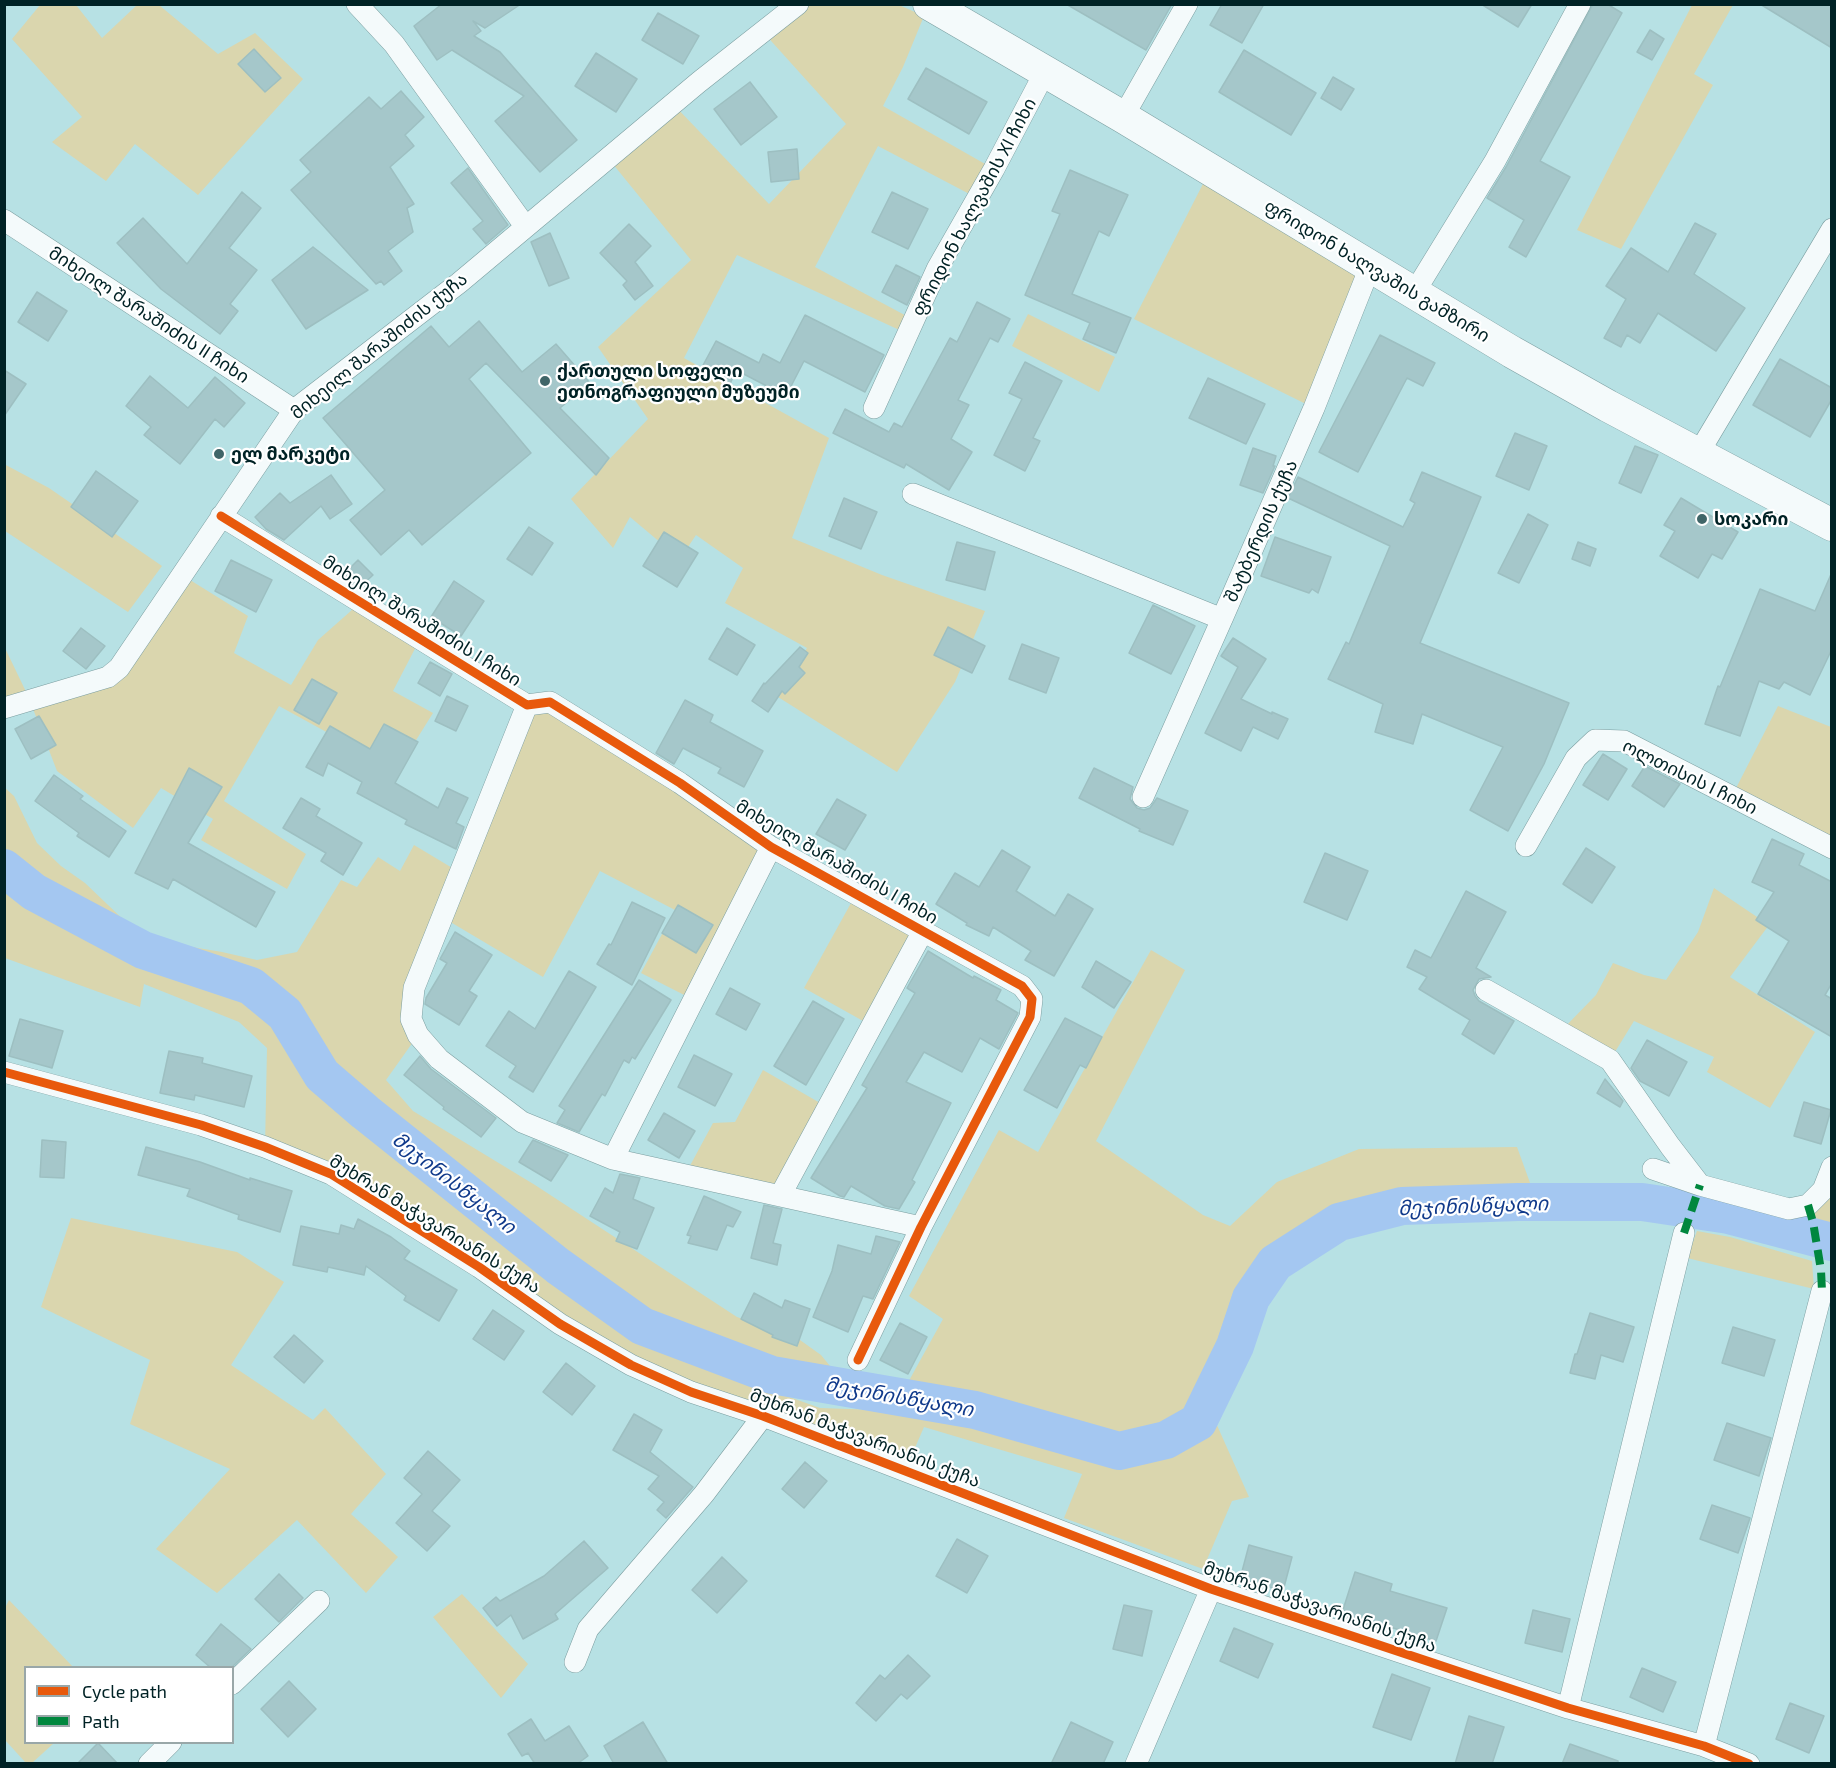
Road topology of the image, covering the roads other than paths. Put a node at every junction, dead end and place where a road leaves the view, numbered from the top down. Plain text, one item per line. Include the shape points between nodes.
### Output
1 (357, 4) edge
2 (798, 4) edge
3 (929, 4) edge
4 (1187, 4) edge
5 (1580, 4) edge
6 (1045, 72) junction
7 (1123, 117) junction
8 (4, 220) edge
9 (525, 226) junction
10 (1832, 229) edge
11 (1371, 267) junction
12 (1414, 292) junction
13 (874, 408) dead end
14 (294, 410) junction
15 (1698, 454) junction
16 (913, 494) dead end
17 (221, 516) junction
18 (1832, 525) edge
19 (1222, 619) junction
20 (527, 705) junction
21 (4, 708) edge
22 (1143, 798) dead end
23 (1526, 846) dead end
24 (771, 847) junction
25 (1832, 848) edge
26 (923, 931) junction
27 (1486, 990) dead end
28 (4, 1072) edge
29 (613, 1159) junction
30 (1832, 1167) edge
31 (1653, 1169) dead end
32 (1700, 1185) junction
33 (780, 1196) junction
34 (921, 1227) junction
35 (1684, 1233) dead end
36 (1822, 1291) dead end
37 (858, 1360) dead end
38 (763, 1416) junction
39 (1211, 1589) junction
40 (319, 1601) dead end
41 (575, 1662) dead end
42 (234, 1682) edge
43 (1568, 1708) junction
44 (170, 1744) edge
45 (1704, 1746) junction
46 (149, 1764) edge
47 (1136, 1764) edge
48 (1749, 1764) edge

1 - 9 street via 393,44
2 - 9 street, მიხეილ შარაშიძის ქუჩა
3 - 6 highway, ფრიდონ ხალვაშის გამზირი
4 - 7 street
5 - 12 street via 1495,161
6 - 7 highway, ფრიდონ ხალვაშის გამზირი
6 - 13 street, ფრიდონ ხალვაშის XI ჩიხი via 937,269
7 - 11 highway, ფრიდონ ხალვაშის გამზირი
8 - 14 street, მიხეილ შარაშიძის II ჩიხი
9 - 14 street, მიხეილ შარაშიძის ქუჩა via 459,283
10 - 15 street
11 - 12 highway, ფრიდონ ხალვაშის გამზირი
11 - 19 street, შატბერდის ქუჩა
12 - 15 highway, ფრიდონ ხალვაშის გამზირი
14 - 17 street, მიხეილ შარაშიძის ქუჩა
15 - 18 highway, ფრიდონ ხალვაშის გამზირი
16 - 19 street, შატბერდის ქუჩა
17 - 20 street, მიხეილ შარაშიძის I ჩიხი
17 - 21 street, მიხეილ შარაშიძის ქუჩა via 119,668 108,677
19 - 22 street
20 - 24 street, მიხეილ შარაშიძის I ჩიხი via 550,702 680,783
20 - 29 street via 414,988 411,1019 418,1035 439,1059 522,1122
23 - 25 street, ოლთისის I ჩიხი via 1576,758 1596,740 1624,741
24 - 26 street, მიხეილ შარაშიძის I ჩიხი
24 - 29 street
26 - 33 street
26 - 34 street, მიხეილ შარაშიძის I ჩიხი via 1022,986 1032,999 1030,1017
27 - 32 street via 1610,1060
28 - 38 street, მუხრან მაჭავარიანის ქუჩა via 201,1125 331,1174 479,1267 560,1324 631,1365 691,1392
29 - 33 street
30 - 32 street via 1823,1190 1808,1205 1789,1209
31 - 32 street
33 - 34 street
34 - 37 street, მიხეილ შარაშიძის I ჩიხი
35 - 43 street
36 - 45 street
38 - 39 street, მუხრან მაჭავარიანის ქუჩა
38 - 41 street via 704,1494 588,1629
39 - 43 street, მუხრან მაჭავარიანის ქუჩა
39 - 47 street
40 - 42 street
43 - 45 street, მუხრან მაჭავარიანის ქუჩა
44 - 46 street
45 - 48 street, მუხრან მაჭავარიანის ქუჩა

